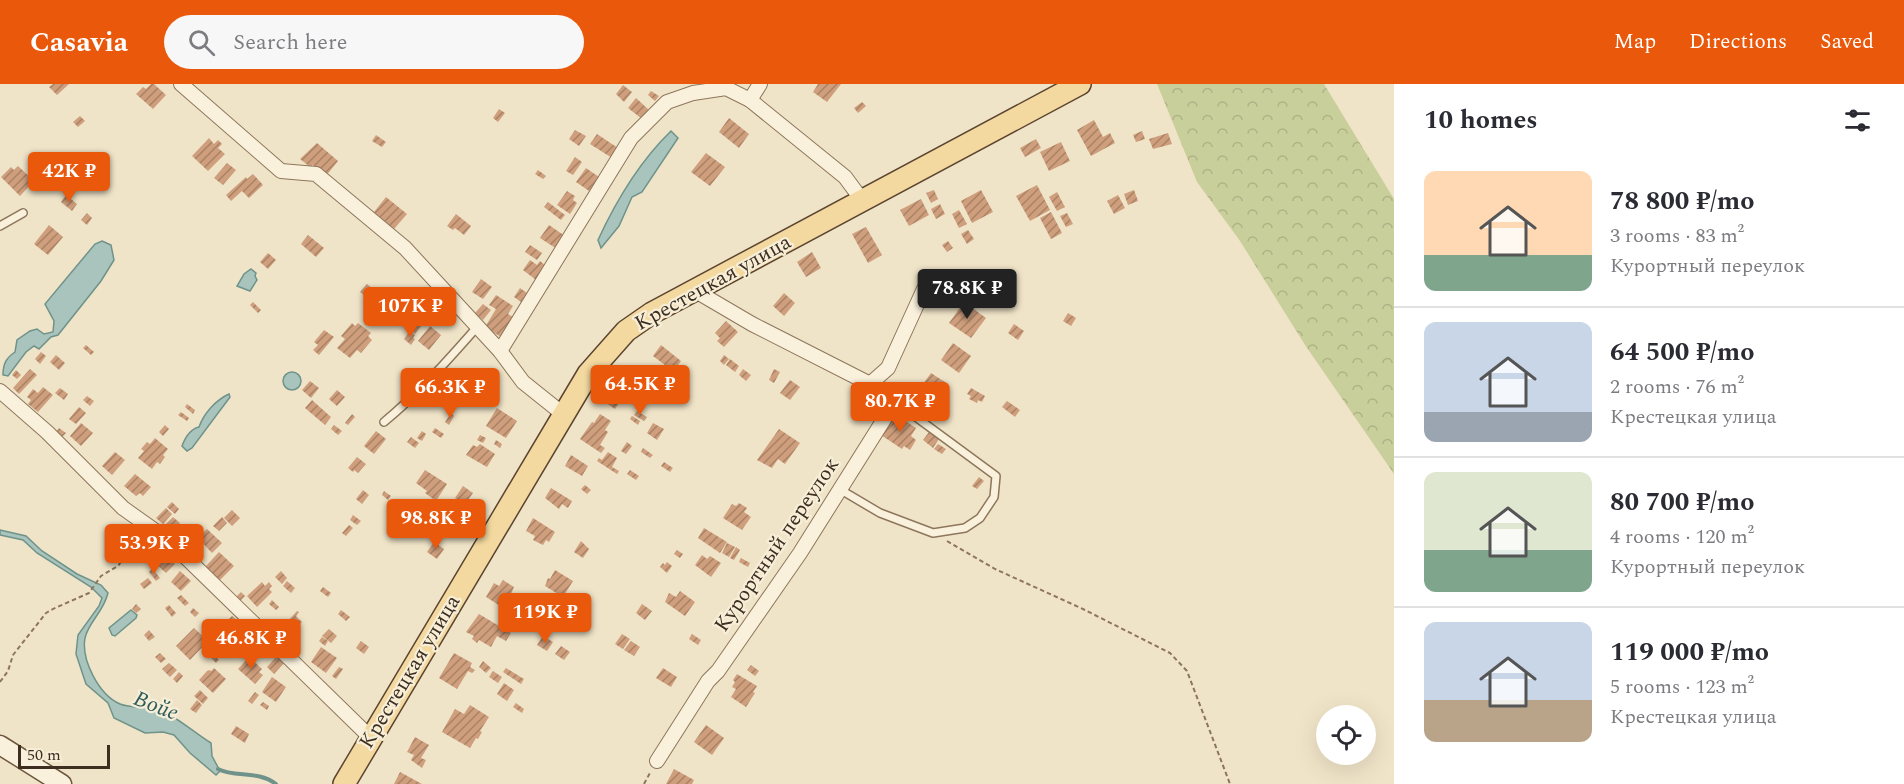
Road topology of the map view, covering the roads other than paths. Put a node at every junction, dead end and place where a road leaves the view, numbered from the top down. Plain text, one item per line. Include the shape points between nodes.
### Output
1 (181, 84) edge
2 (760, 84) edge
3 (1080, 84) edge
4 (750, 100) junction
5 (862, 200) junction
6 (23, 213) dead end
7 (0, 226) edge
8 (924, 289) dead end
9 (694, 290) junction
10 (477, 326) junction
11 (501, 351) junction
12 (870, 384) junction
13 (0, 391) edge
14 (889, 403) junction
15 (563, 414) junction
16 (384, 422) dead end
17 (841, 490) junction
18 (168, 540) junction
19 (195, 541) dead end
20 (371, 738) junction
21 (0, 745) edge
22 (657, 761) dead end
23 (62, 784) edge
24 (344, 784) edge

1 - 10 street via 281,171 316,174 405,248
2 - 4 street
3 - 5 main road, Крестецкая улица
4 - 5 street via 845,177
4 - 11 street via 726,88 693,93 667,102 631,138
5 - 9 main road, Крестецкая улица
6 - 7 lane
8 - 12 street via 888,368
9 - 12 street
9 - 15 main road, Крестецкая улица via 626,332 588,374
10 - 11 street
10 - 16 lane via 445,365
11 - 15 street via 524,382
12 - 14 street
13 - 18 street via 123,508
14 - 17 street, Курортный переулок via 888,413
14 - 17 lane via 905,409 996,476 994,497 980,518 965,528 933,533 880,513
15 - 20 main road, Крестецкая улица
17 - 22 street, Курортный переулок
18 - 19 lane via 176,536
18 - 20 street
20 - 24 main road, Крестецкая улица
21 - 23 main road

